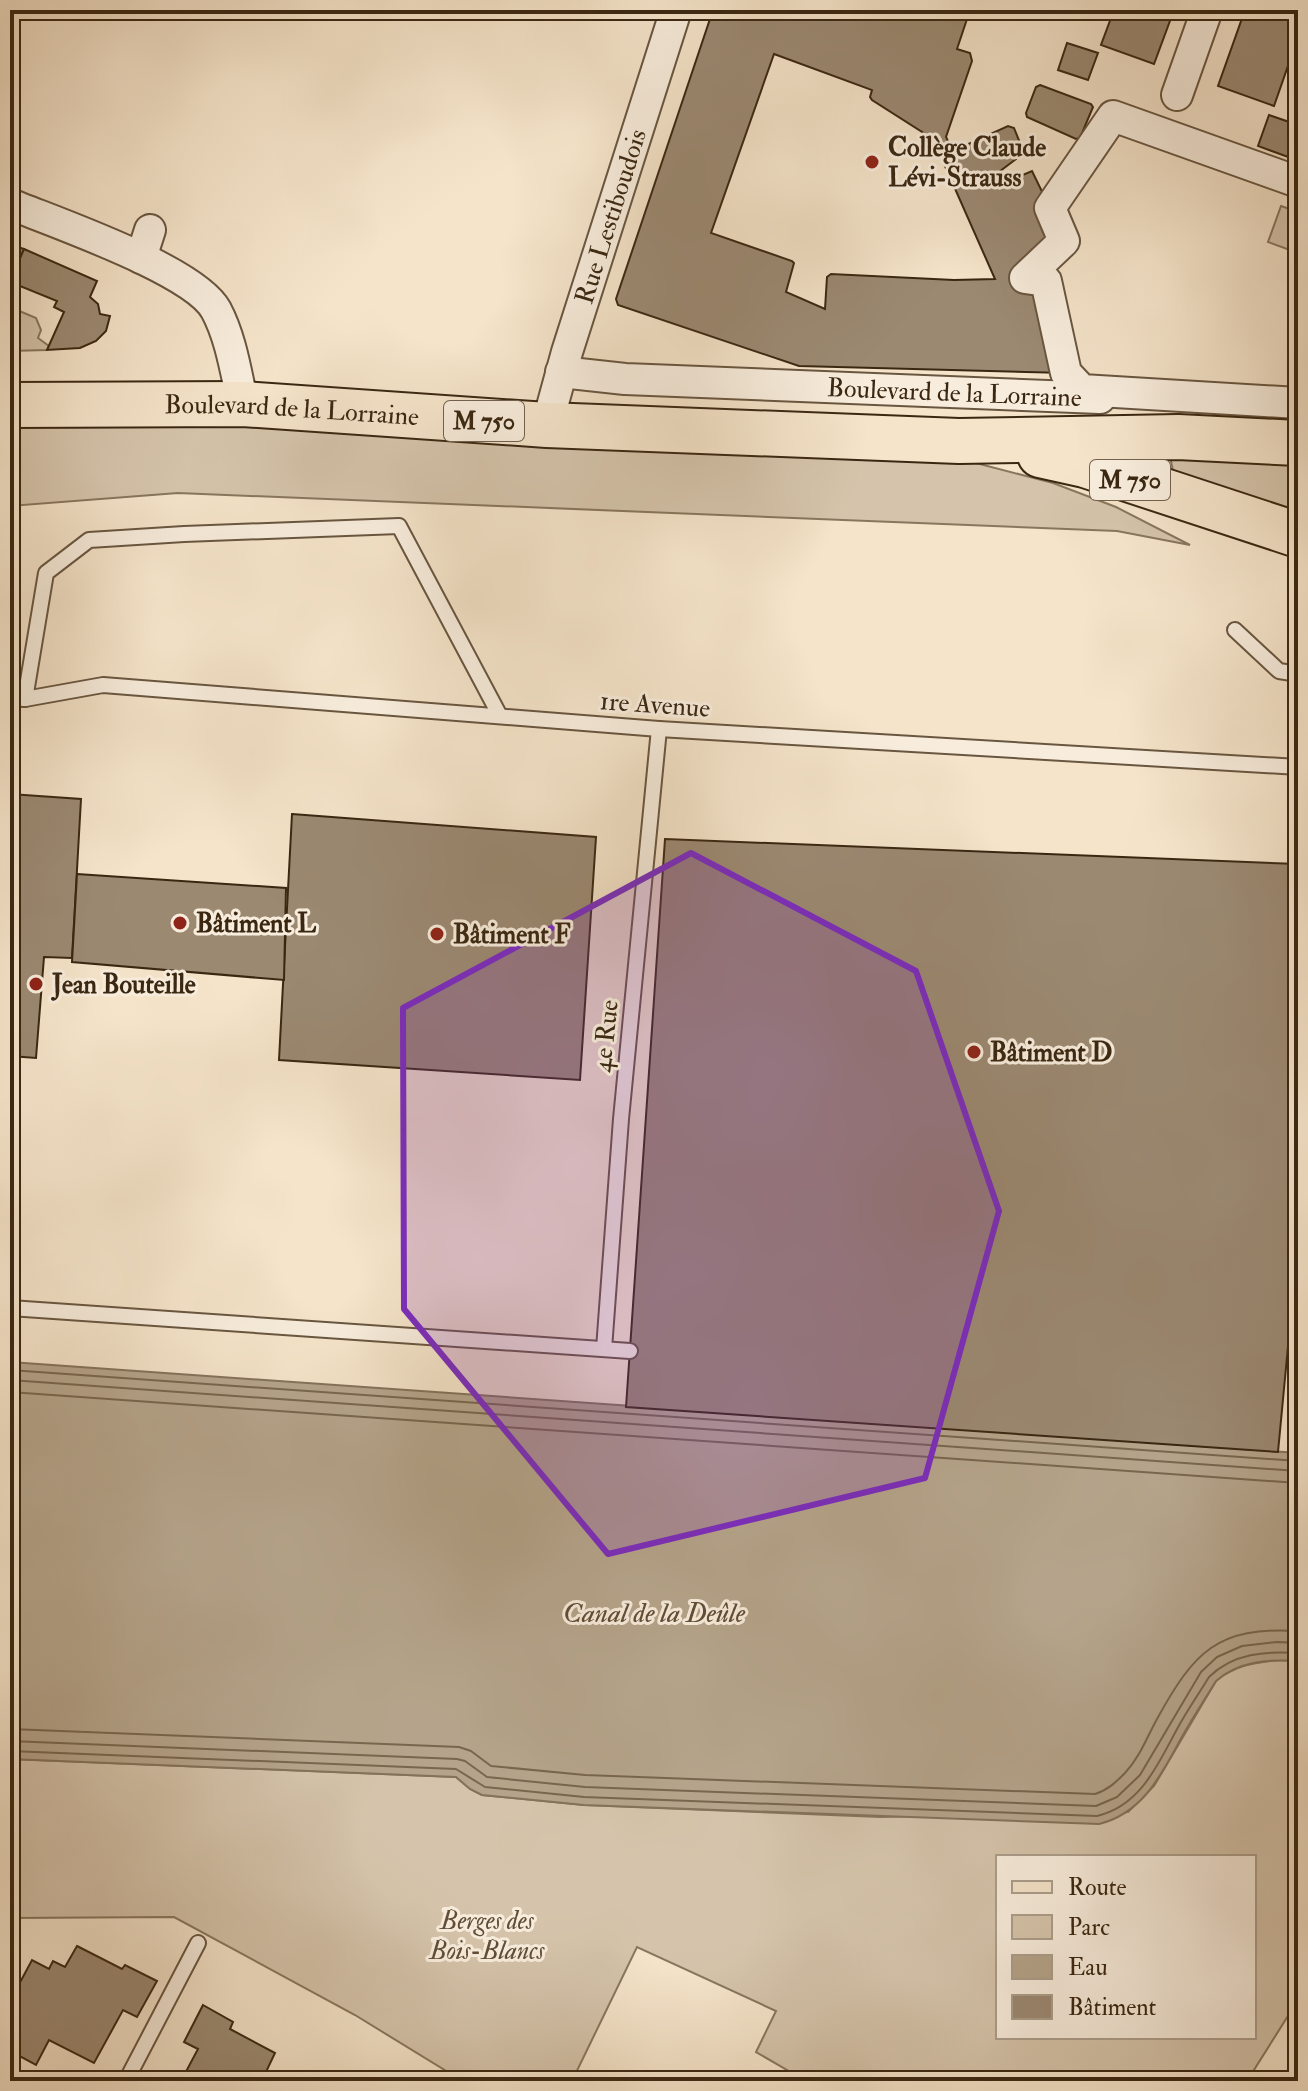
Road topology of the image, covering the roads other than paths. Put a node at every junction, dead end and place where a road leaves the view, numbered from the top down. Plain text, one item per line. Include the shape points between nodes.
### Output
1 (676, 10) edge
2 (1207, 10) edge
3 (1177, 95) dead end
4 (1298, 182) edge
5 (10, 204) edge
6 (150, 230) dead end
7 (141, 258) junction
8 (561, 372) junction
9 (243, 404) junction
10 (10, 405) edge
11 (1298, 405) edge
12 (547, 425) junction
13 (959, 441) junction
14 (1298, 443) edge
15 (1298, 535) edge
16 (1235, 630) dead end
17 (1298, 674) edge
18 (18, 698) edge
19 (500, 716) junction
20 (659, 729) junction
21 (1298, 767) edge
22 (10, 1308) edge
23 (604, 1349) junction
24 (630, 1351) dead end
25 (198, 1943) dead end
26 (126, 2081) edge

1 - 8 street, Rue Lestiboudois
2 - 3 street
4 - 11 street via 1113,116 1050,208 1064,241 1025,278 1046,281 1066,373 1082,390
5 - 7 street
6 - 7 street
7 - 9 street via 203,293 215,308
8 - 11 street, Boulevard de la Lorraine via 625,379
8 - 12 street, Rue Lestiboudois
9 - 10 main road, Boulevard de la Lorraine / M 750
9 - 12 main road, Boulevard de la Lorraine / M 750
12 - 13 main road, Boulevard de la Lorraine / M 750
13 - 14 main road, Boulevard de la Lorraine / M 750 via 1178,437
13 - 15 main road, Boulevard de la Lorraine / M 750 via 1085,465
16 - 17 lane via 1279,671
18 - 19 lane, 1re Avenue via 103,685
18 - 19 lane via 46,573 89,540 399,526
19 - 20 lane, 1re Avenue
20 - 21 lane, 1re Avenue
20 - 23 lane, 4e Rue
22 - 23 lane
23 - 24 lane
25 - 26 lane

